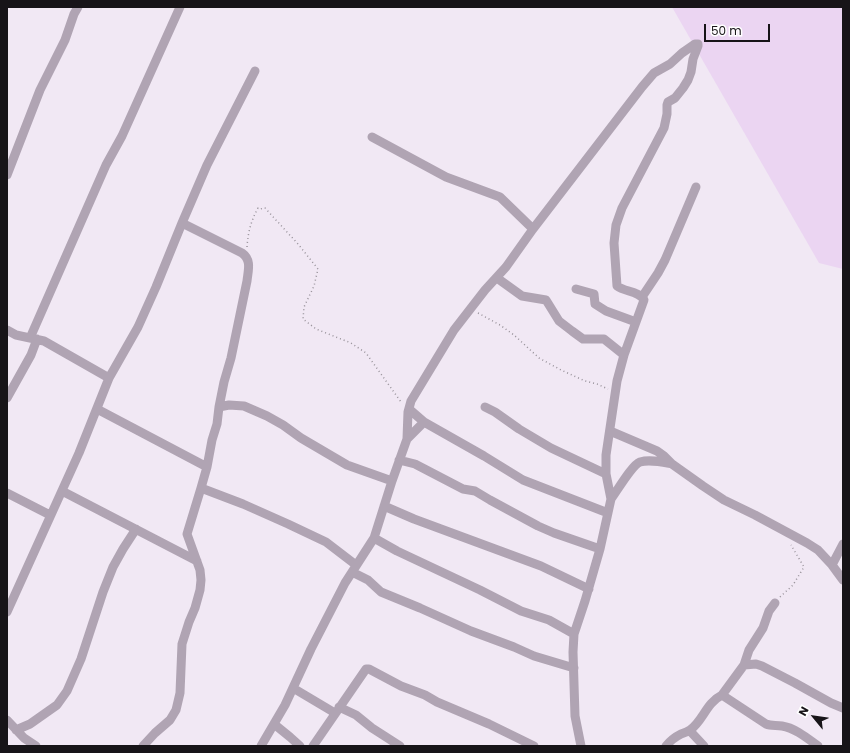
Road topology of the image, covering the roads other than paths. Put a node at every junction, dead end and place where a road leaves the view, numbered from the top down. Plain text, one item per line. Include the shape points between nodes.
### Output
1 (78, 7) edge
2 (180, 7) edge
3 (256, 71) dead end
4 (372, 137) dead end
5 (7, 175) edge
6 (696, 187) dead end
7 (182, 223) junction
8 (533, 229) junction
9 (496, 278) junction
10 (576, 289) dead end
11 (642, 297) junction
12 (636, 322) junction
13 (7, 330) edge
14 (33, 338) junction
15 (624, 355) junction
16 (109, 378) junction
17 (7, 398) edge
18 (485, 407) dead end
19 (219, 408) junction
20 (97, 409) junction
21 (408, 411) junction
22 (424, 422) junction
23 (610, 431) junction
24 (407, 439) junction
25 (399, 460) junction
26 (672, 464) junction
27 (207, 467) junction
28 (606, 474) junction
29 (392, 481) junction
30 (201, 488) junction
31 (62, 492) junction
32 (7, 493) edge
33 (611, 499) junction
34 (384, 506) junction
35 (608, 513) junction
36 (50, 515) junction
37 (136, 529) junction
38 (374, 538) junction
39 (843, 544) edge
40 (600, 549) junction
41 (197, 561) junction
42 (832, 565) junction
43 (354, 568) junction
44 (843, 580) edge
45 (589, 589) junction
46 (775, 603) road end
47 (7, 612) edge
48 (574, 634) junction
49 (744, 664) junction
50 (574, 668) junction
51 (292, 688) junction
52 (722, 695) junction
53 (843, 708) edge
54 (337, 710) junction
55 (7, 720) edge
56 (274, 724) junction
57 (16, 730) junction
58 (690, 731) junction
59 (36, 746) edge
60 (143, 746) edge
61 (261, 746) edge
62 (300, 746) edge
63 (313, 746) edge
64 (400, 746) edge
65 (534, 746) edge
66 (581, 746) edge
67 (666, 746) edge
68 (704, 746) edge
69 (818, 746) edge

1 - 5 street via 40,90
2 - 14 street via 122,136 106,165
3 - 7 street via 207,165
4 - 8 street via 446,177 500,198
6 - 11 street via 665,260
7 - 16 street via 138,327
7 - 19 street via 242,253 249,262 247,282
8 - 9 street
8 - 11 street via 654,73 698,44 688,80 675,98 668,102 664,128 622,208 616,226 614,243 617,286
9 - 15 street via 522,296 546,300 559,321 583,339 604,339
9 - 21 street via 454,330
10 - 12 street via 594,294 595,304 606,311
11 - 12 street via 644,300
12 - 15 street
13 - 14 street via 16,335
14 - 16 street via 44,341
14 - 17 street via 30,355
15 - 23 street via 617,381
16 - 20 street
18 - 28 street via 551,448
19 - 27 street
19 - 29 street via 229,405 244,406 283,425 347,465
20 - 27 street
20 - 31 street
21 - 22 street
21 - 24 street
22 - 24 street
22 - 35 street via 523,480
23 - 26 street via 657,451
23 - 28 street
24 - 25 street
25 - 29 street
25 - 40 street via 415,464 463,488 475,491 538,526
26 - 33 street via 640,462 634,466
26 - 42 street via 724,500 818,550
27 - 30 street
28 - 33 street
29 - 34 street
30 - 41 street via 187,534
30 - 43 street via 326,542
31 - 36 street
31 - 37 street
32 - 36 street
33 - 35 street
34 - 38 street
34 - 45 street via 541,566
35 - 40 street
36 - 47 street
37 - 41 street
37 - 57 street via 113,567 81,659 66,691 57,705 30,724
38 - 43 street
38 - 48 street via 521,611 549,620
39 - 42 street
40 - 45 street
41 - 60 street via 200,570 200,590 182,644 180,693 176,710 170,720
42 - 44 street
43 - 50 street via 380,592 534,656
43 - 51 street
45 - 48 street
46 - 49 street
48 - 50 street
49 - 52 street
49 - 53 street via 762,666
50 - 66 street via 575,716
51 - 54 street
51 - 56 street
52 - 58 street via 712,702
52 - 69 street via 766,724 789,727
54 - 63 street
54 - 64 street via 356,715
54 - 65 street via 366,669 369,669
55 - 57 street
56 - 61 street
56 - 62 street
57 - 59 street
58 - 67 street via 680,734
58 - 68 street

